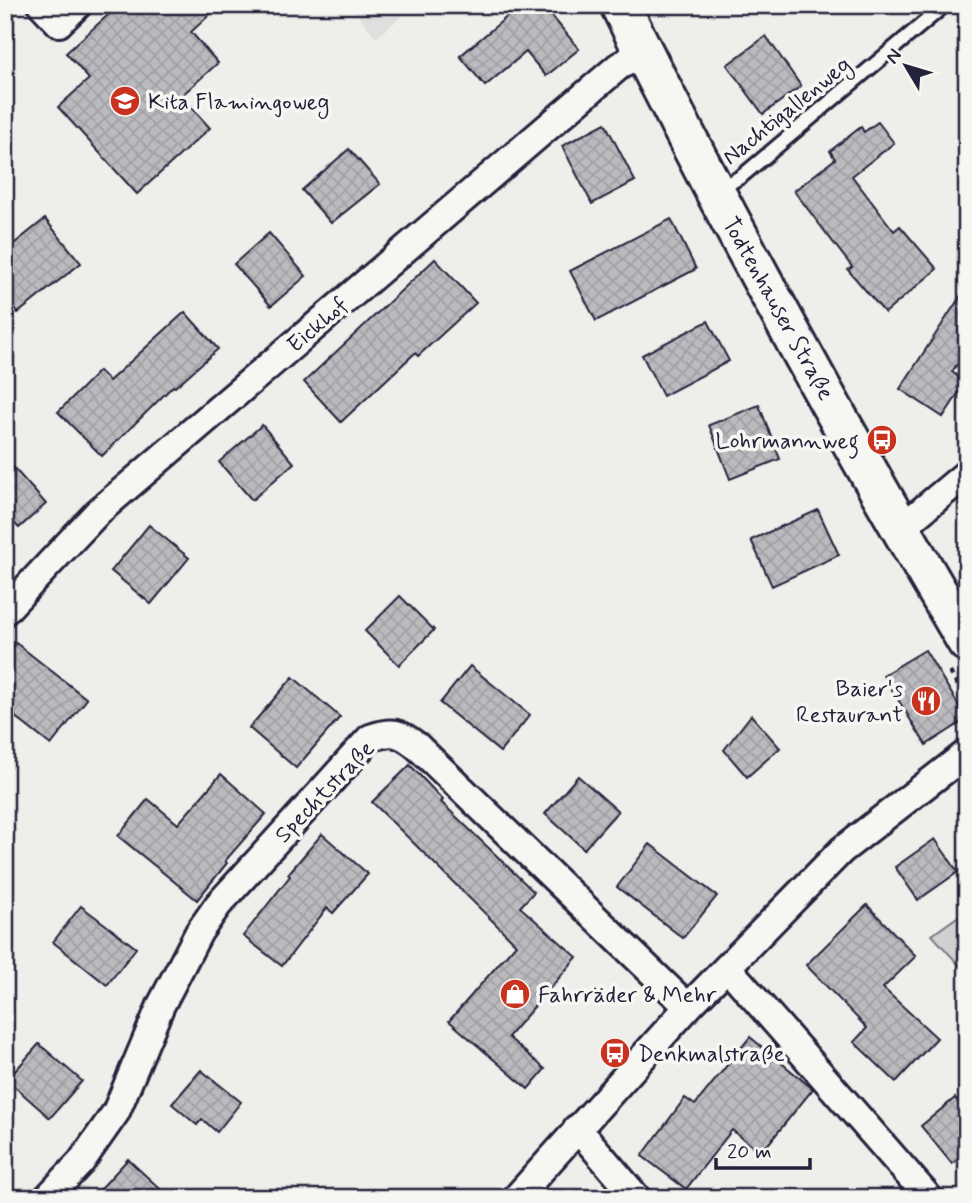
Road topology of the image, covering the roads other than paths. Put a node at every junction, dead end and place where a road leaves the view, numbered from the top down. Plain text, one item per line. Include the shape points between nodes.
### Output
1 (42, 5) edge
2 (79, 5) edge
3 (620, 5) edge
4 (945, 5) edge
5 (643, 53) junction
6 (715, 191) junction
7 (967, 473) edge
8 (900, 529) junction
9 (5, 611) edge
10 (967, 642) edge
11 (967, 753) edge
12 (728, 968) junction
13 (688, 1007) junction
14 (577, 1128) junction
15 (47, 1198) edge
16 (516, 1198) edge
17 (637, 1198) edge
18 (929, 1198) edge

1 - 2 street via 59,23
3 - 5 main road, Todtenhauser Straße
4 - 6 lane, Nachtigallenweg via 742,176
5 - 6 main road, Todtenhauser Straße
5 - 9 street, Eickhof via 619,66 98,512
6 - 8 main road, Todtenhauser Straße
7 - 8 street
8 - 10 main road, Todtenhauser Straße
11 - 12 street via 842,850
12 - 13 street
12 - 18 street
13 - 14 street
13 - 15 street, Spechtstraße via 417,746 402,734 386,733 370,738 218,905 176,974 117,1112 81,1162
14 - 16 street
14 - 17 street

